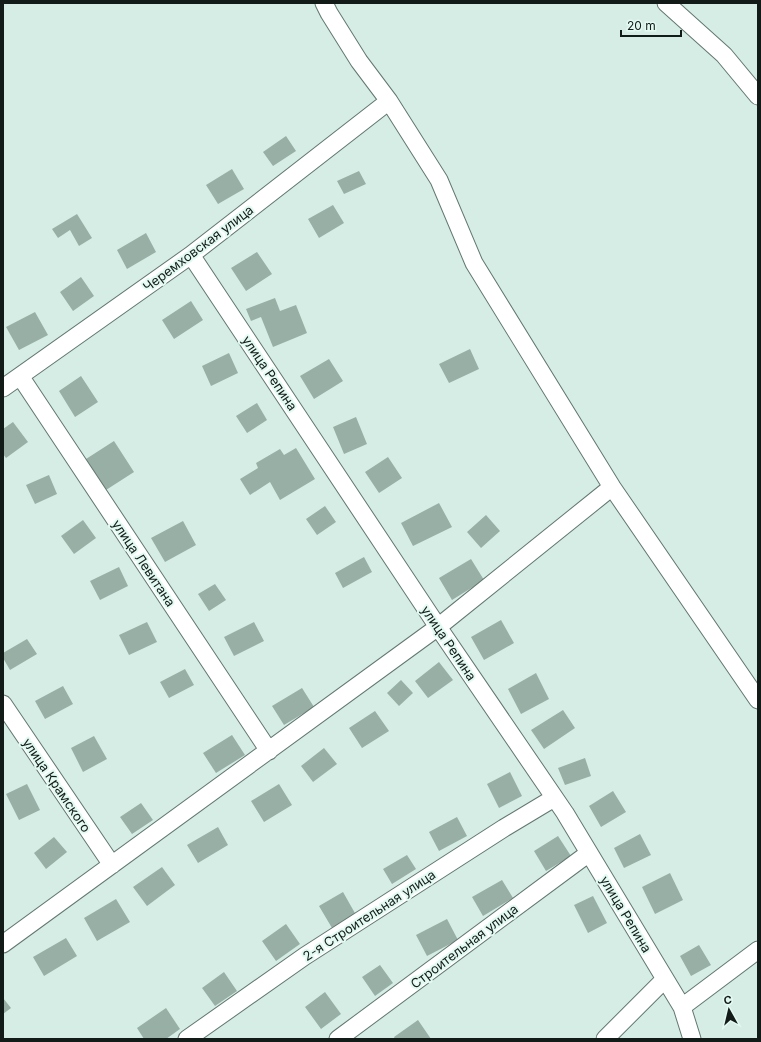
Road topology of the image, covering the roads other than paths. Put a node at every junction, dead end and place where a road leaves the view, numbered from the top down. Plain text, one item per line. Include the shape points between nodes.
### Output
1 (324, 3) edge
2 (666, 3) edge
3 (758, 96) edge
4 (389, 102) junction
5 (192, 255) junction
6 (20, 376) junction
7 (3, 388) edge
8 (612, 487) junction
9 (438, 627) junction
10 (758, 700) edge
11 (3, 704) edge
12 (269, 751) junction
13 (554, 798) junction
14 (589, 853) junction
15 (112, 865) junction
16 (3, 944) edge
17 (758, 950) edge
18 (665, 980) junction
19 (682, 1007) junction
20 (187, 1039) edge
21 (338, 1039) edge
22 (605, 1039) edge
23 (692, 1039) edge

1 - 4 street via 359,61
2 - 3 street via 724,55
4 - 5 street, Черемховская улица
4 - 8 street via 439,180 474,263
5 - 6 street, Черемховская улица
5 - 9 street, улица Репина
6 - 7 street, Черемховская улица
6 - 12 street, улица Левитана
8 - 9 street
8 - 10 street
9 - 12 street
9 - 13 street, улица Репина
11 - 15 street, улица Крамского
12 - 15 street
13 - 14 street, улица Репина
13 - 20 street, 2-я Строительная улица via 306,956
14 - 18 street, улица Репина
14 - 21 street, Строительная улица
15 - 16 street
17 - 19 street
18 - 19 street, улица Репина
18 - 22 street
19 - 23 street, улица Репина

